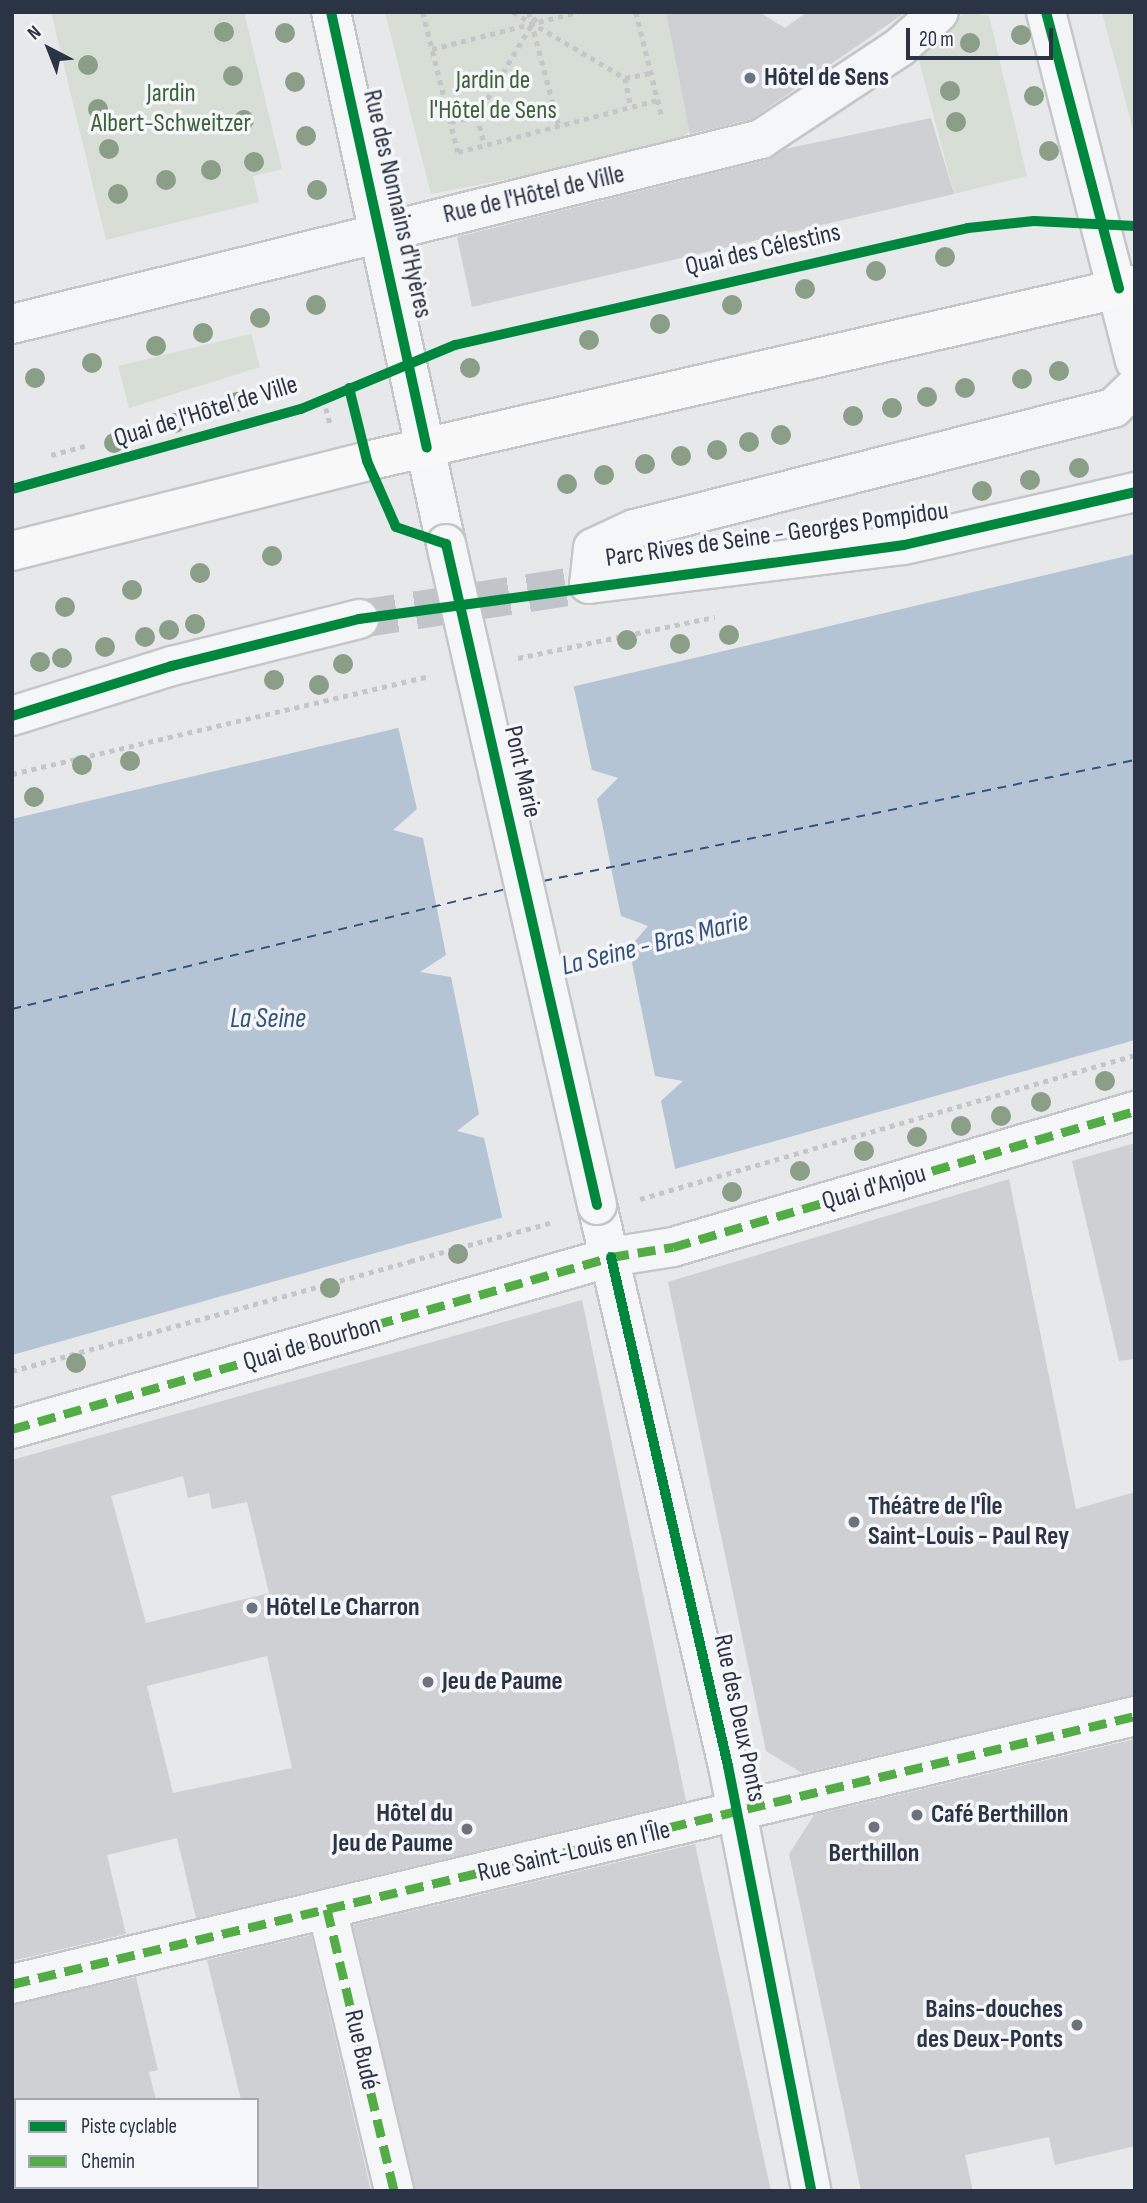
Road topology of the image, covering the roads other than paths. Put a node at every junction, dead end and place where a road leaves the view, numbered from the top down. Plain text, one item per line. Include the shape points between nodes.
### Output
1 (331, 12) edge
2 (939, 12) edge
3 (1046, 12) edge
4 (380, 234) junction
5 (1127, 287) edge
6 (12, 324) edge
7 (1135, 361) edge
8 (1135, 387) edge
9 (427, 448) junction
10 (1135, 492) edge
11 (12, 551) edge
12 (359, 619) tunnel mouth
13 (12, 716) edge
14 (1135, 1111) edge
15 (611, 1257) junction
16 (12, 1429) edge
17 (1135, 1716) edge
18 (737, 1812) junction
19 (327, 1909) junction
20 (12, 1984) edge
21 (394, 2191) edge
22 (811, 2191) edge

1 - 4 street, Rue des Nonnains d'Hyères
2 - 4 street, Rue de l'Hôtel de Ville via 900,47 761,139
3 - 5 street
4 - 6 street, Rue de l'Hôtel de Ville
4 - 9 street, Rue des Nonnains d'Hyères
5 - 7 street
5 - 9 main road
8 - 10 street, Parc Rives de Seine - Georges Pompidou via 1113,408 634,528 593,548 589,584 904,545
9 - 11 main road
9 - 15 street, Pont Marie, bridge
12 - 13 street via 172,666
14 - 15 street, Quai d'Anjou via 673,1247
15 - 16 street, Quai de Bourbon
15 - 18 street, Rue des Deux Ponts
17 - 18 street, Rue Saint-Louis en l'Île
18 - 19 street, Rue Saint-Louis en l'Île
18 - 22 street, Rue des Deux Ponts
19 - 20 street, Rue Saint-Louis en l'Île
19 - 21 street, Rue Budé

